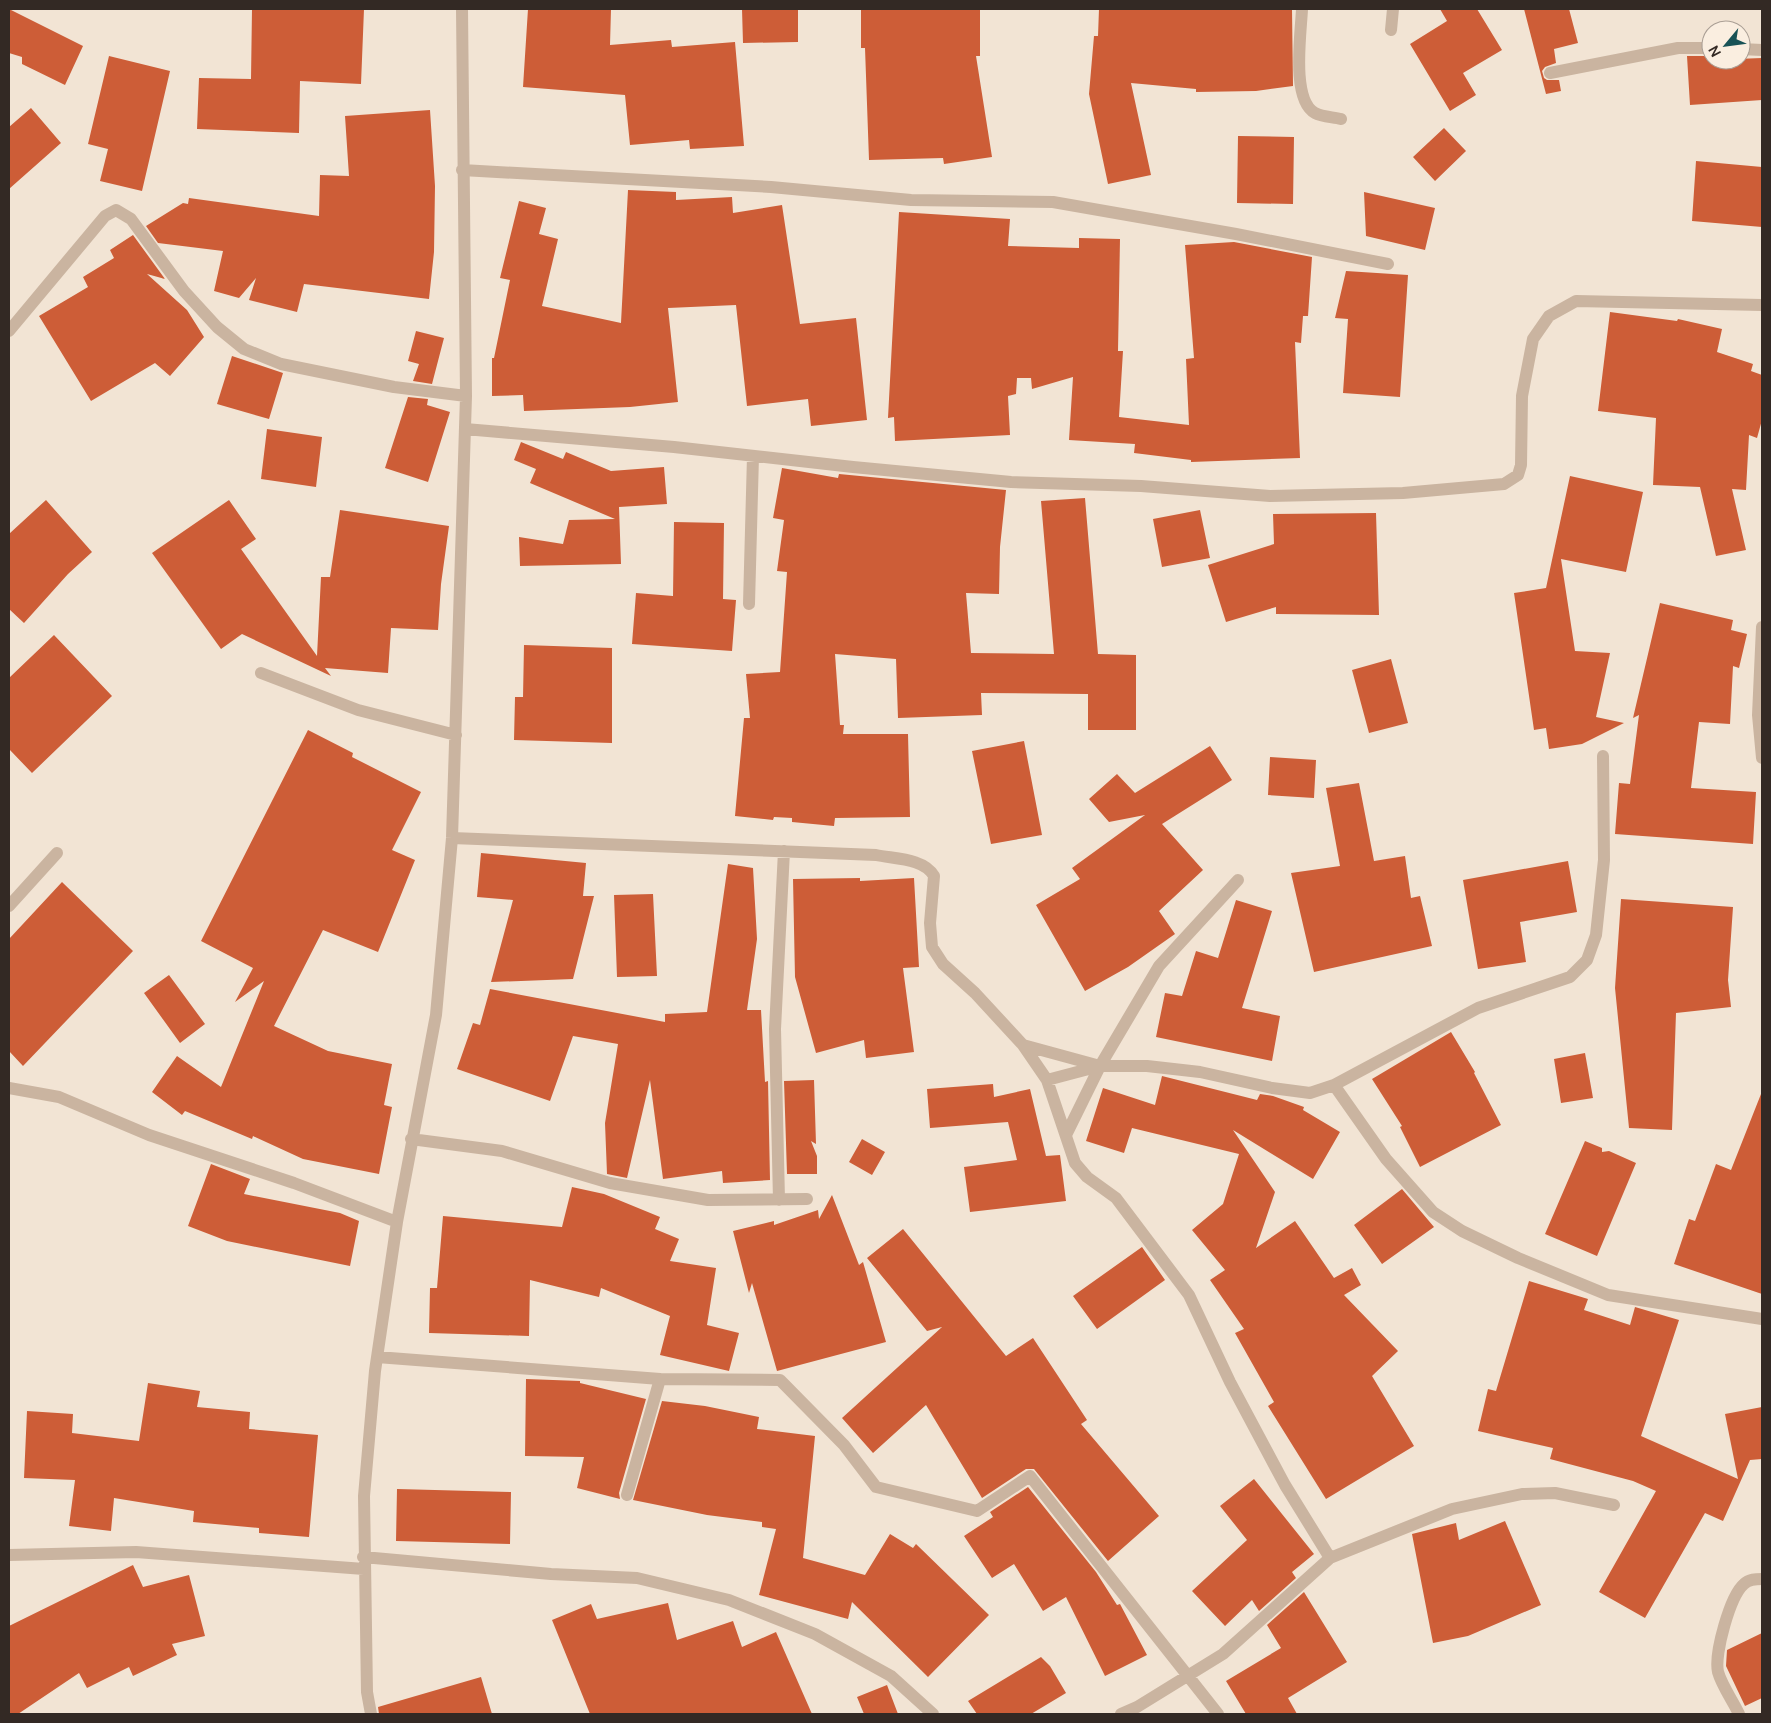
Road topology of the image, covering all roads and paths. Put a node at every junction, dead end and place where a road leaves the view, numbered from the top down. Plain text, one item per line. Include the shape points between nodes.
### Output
1 (462, 9) edge
2 (1302, 9) edge
3 (1393, 9) edge
4 (1391, 30) dead end
5 (1701, 48) edge
6 (1550, 74) dead end
7 (1342, 119) dead end
8 (462, 170) junction
9 (1388, 264) dead end
10 (1762, 305) edge
11 (9, 331) edge
12 (466, 396) junction
13 (465, 429) junction
14 (754, 456) junction
15 (749, 604) dead end
16 (1762, 628) edge
17 (1762, 636) edge
18 (261, 673) dead end
19 (456, 735) junction
20 (1603, 756) dead end
21 (1762, 758) edge
22 (452, 838) junction
23 (784, 851) junction
24 (57, 853) dead end
25 (1238, 880) dead end
26 (9, 906) edge
27 (1023, 1045) junction
28 (1100, 1066) junction
29 (1047, 1080) junction
30 (1334, 1085) junction
31 (9, 1088) edge
32 (1066, 1135) junction
33 (412, 1139) junction
34 (807, 1199) dead end
35 (778, 1200) junction
36 (397, 1222) junction
37 (1762, 1319) edge
38 (377, 1357) junction
39 (660, 1379) junction
40 (627, 1495) dead end
41 (1614, 1505) dead end
42 (9, 1555) edge
43 (1330, 1558) junction
44 (364, 1563) junction
45 (1762, 1579) edge
46 (1187, 1676) junction
47 (371, 1714) edge
48 (933, 1714) edge
49 (1121, 1714) edge
50 (1218, 1714) edge
51 (1739, 1714) edge

1 - 8 street
2 - 7 street via 1302,98 1314,113
3 - 4 street
5 - 6 street via 1678,48
8 - 9 street via 771,188 911,200 1053,202
8 - 12 street
10 - 14 street via 1576,301 1549,316 1533,339 1522,396 1521,465 1518,475 1504,484 1403,493 1270,496 1142,486 1011,482
11 - 12 street via 105,216 116,210 131,219 184,291 217,328 244,349 280,364 394,387
12 - 13 street
13 - 14 street
13 - 19 street
14 - 15 street
16 - 17 street
17 - 21 street via 1758,716
18 - 19 street via 358,710
19 - 22 street
20 - 30 street via 1604,860 1596,935 1587,960 1570,977 1478,1008
22 - 23 street
22 - 33 street via 436,1015
23 - 27 street via 876,855 922,864 931,871 934,876 930,923 932,947 943,964
23 - 35 street via 775,1029
24 - 26 street
25 - 28 street via 1159,966
27 - 28 street
27 - 29 street
28 - 29 street
28 - 30 street via 1147,1066 1200,1072 1272,1088 1310,1092
28 - 32 street
29 - 32 street
30 - 37 street via 1386,1159 1433,1212 1462,1231 1608,1295
31 - 36 street via 59,1097 149,1134
32 - 43 street via 1075,1163 1087,1177 1116,1198 1189,1296 1284,1485
33 - 35 street via 502,1151 610,1182 708,1200
33 - 36 street
34 - 35 street
36 - 38 street
38 - 39 street
38 - 44 street via 364,1496
39 - 40 street
39 - 46 street via 780,1380 844,1445 876,1487 978,1511 1030,1476
41 - 43 street via 1555,1493 1522,1494 1452,1509
42 - 44 street via 136,1552
43 - 46 street via 1223,1654
44 - 47 street via 367,1692
44 - 48 street via 638,1578 729,1600 815,1634 891,1676
45 - 51 street via 1754,1578 1743,1584 1717,1654 1718,1672
46 - 49 street
46 - 50 street

